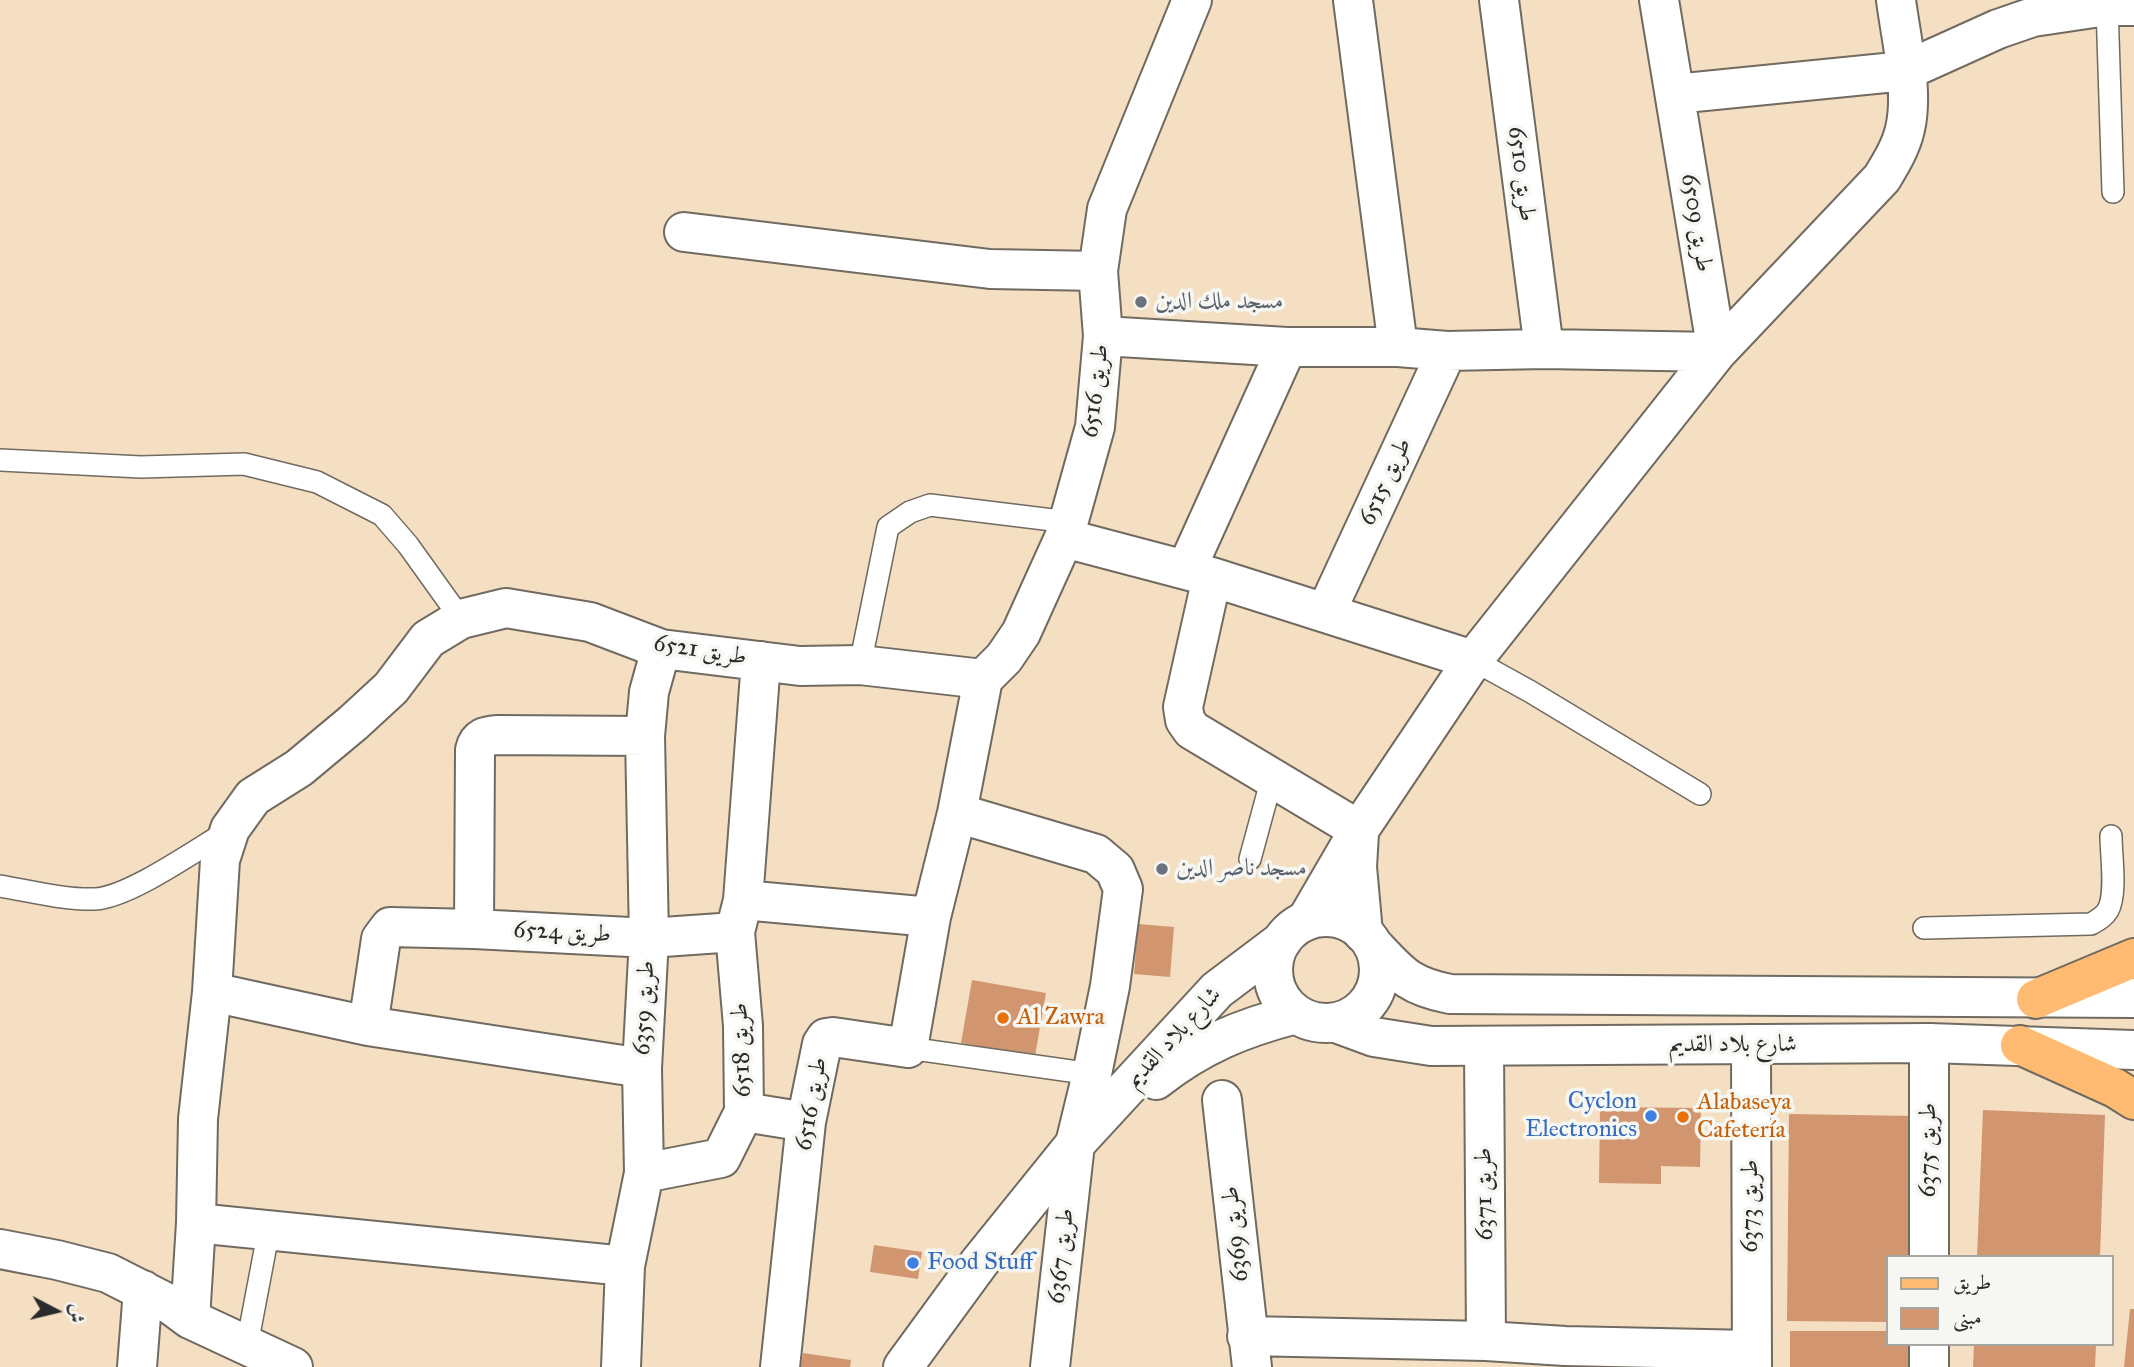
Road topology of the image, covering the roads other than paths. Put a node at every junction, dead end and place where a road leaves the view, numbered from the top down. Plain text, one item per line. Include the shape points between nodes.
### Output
1 (1192, 0) edge
2 (1353, 0) edge
3 (1499, 0) edge
4 (1659, 0) edge
5 (1896, 0) edge
6 (2121, 6) edge
7 (1906, 89) junction
8 (1675, 94) junction
9 (2113, 192) dead end
10 (684, 232) dead end
11 (1097, 271) junction
12 (1103, 336) junction
13 (1286, 347) junction
14 (1398, 347) junction
15 (1544, 349) junction
16 (1447, 351) junction
17 (1717, 352) junction
18 (0, 460) edge
19 (1066, 530) junction
20 (1199, 573) junction
21 (1326, 612) junction
22 (461, 619) junction
23 (661, 649) junction
24 (1473, 660) junction
25 (761, 661) junction
26 (860, 665) junction
27 (983, 679) junction
28 (645, 736) junction
29 (1272, 778) junction
30 (1700, 794) dead end
31 (957, 813) junction
32 (230, 830) junction
33 (1359, 831) junction
34 (2111, 836) dead end
35 (1250, 859) dead end
36 (0, 886) edge
37 (739, 916) junction
38 (931, 917) junction
39 (1924, 928) dead end
40 (474, 929) junction
41 (1294, 931) junction
42 (649, 938) junction
43 (1368, 939) junction
44 (2134, 958) edge
45 (212, 992) junction
46 (2134, 998) edge
47 (2036, 999) junction
48 (1296, 1014) junction
49 (1336, 1023) junction
50 (368, 1026) junction
51 (1928, 1043) junction
52 (1751, 1044) junction
53 (2021, 1045) junction
54 (1484, 1046) junction
55 (908, 1048) junction
56 (2134, 1050) edge
57 (642, 1068) junction
58 (1092, 1074) junction
59 (1222, 1100) dead end
60 (2134, 1100) edge
61 (744, 1112) junction
62 (806, 1122) junction
63 (1075, 1144) junction
64 (644, 1173) junction
65 (197, 1223) junction
66 (269, 1229) junction
67 (0, 1250) edge
68 (1929, 1255) edge
69 (625, 1266) junction
70 (143, 1290) junction
71 (190, 1319) junction
72 (1486, 1340) junction
73 (247, 1345) junction
74 (1929, 1346) edge
75 (1249, 1351) edge
76 (1565, 1357) edge
77 (1752, 1358) edge
78 (137, 1367) edge
79 (293, 1367) edge
80 (621, 1367) edge
81 (780, 1367) edge
82 (903, 1367) edge
83 (1050, 1367) edge
84 (1929, 1367) edge

1 - 11 street, طريق 6516 via 1107,209
2 - 14 street
3 - 15 street, طريق 6510
4 - 8 street, طريق 6509
5 - 7 street
6 - 7 street via 2033,17 1998,29
6 - 9 lane
7 - 8 street
7 - 17 street via 1905,130 1882,178
8 - 17 street, طريق 6509
10 - 11 street via 990,269
11 - 12 street, طريق 6516
12 - 13 street
12 - 19 street, طريق 6516 via 1095,428
13 - 14 street
13 - 20 street
14 - 16 street
15 - 16 street
15 - 17 street
16 - 21 street, طريق 6515
17 - 24 street
18 - 22 lane via 141,467 244,464 317,482 382,515
19 - 20 street
19 - 26 lane via 930,505 909,512 888,527
19 - 27 street, طريق 6516 via 1021,633
20 - 21 street
20 - 29 street via 1185,720 1192,730
21 - 24 street
22 - 23 street, طريق 6521 via 506,608 590,622
22 - 32 street, طريق 6521 via 428,639 391,688 353,723 299,768 253,797
23 - 25 street, طريق 6521
23 - 28 street, طريق 6359 via 649,692
24 - 30 lane
24 - 33 street
25 - 26 street, طريق 6521
25 - 37 street, طريق 6518
26 - 27 street, طريق 6521
27 - 31 street
28 - 40 street via 498,735 477,742
28 - 42 street, طريق 6359
29 - 33 street
29 - 35 lane
31 - 38 street
31 - 58 street, طريق 6367 via 1097,854 1115,870 1123,889
32 - 36 lane via 145,880 99,899
32 - 45 street via 220,860
33 - 41 street
33 - 43 street via 1357,867
34 - 39 lane via 2112,897 2102,918 2091,924
37 - 38 street
37 - 42 street, طريق 6524
37 - 61 street, طريق 6518
38 - 55 street
40 - 42 street, طريق 6524
40 - 50 street, طريق 6524 via 390,927 381,939
41 - 43 street via 1321,917 1337,918 1351,923
41 - 48 street via 1276,954 1274,981
41 - 63 street, شارع بلاد القديم via 1217,990
42 - 57 street, طريق 6359
43 - 47 street, شارع بلاد القديم via 1401,976 1424,989 1450,994
43 - 49 street via 1378,961 1374,993 1364,1007
44 - 47 main road
45 - 50 street
45 - 65 street via 198,1119
46 - 47 street, شارع بلاد القديم
48 - 49 street
48 - 63 street, شارع بلاد القديم via 1222,1037 1190,1055
49 - 54 street, شارع بلاد القديم via 1407,1043
50 - 57 street
51 - 52 street, شارع بلاد القديم
51 - 53 street, شارع بلاد القديم
51 - 68 street, طريق 6375
52 - 54 street, شارع بلاد القديم
52 - 77 street, طريق 6373
53 - 56 street, شارع بلاد القديم
53 - 60 main road
54 - 72 street, طريق 6371
55 - 58 lane
55 - 62 street, طريق 6516 via 826,1038
57 - 64 street, طريق 6359
58 - 63 street, طريق 6367
59 - 75 street, طريق 6369
61 - 62 street
61 - 64 street, طريق 6518 via 721,1158
62 - 81 street, طريق 6516
63 - 82 street, شارع بلاد القديم
63 - 83 street, طريق 6367
64 - 69 street, طريق 6359
65 - 66 street
65 - 71 street
66 - 69 street
66 - 73 lane
67 - 70 street via 108,1273
69 - 80 street, طريق 6359
70 - 71 street
70 - 78 street
71 - 73 street
72 - 75 street
72 - 76 street
73 - 79 street
74 - 84 street
76 - 77 street

